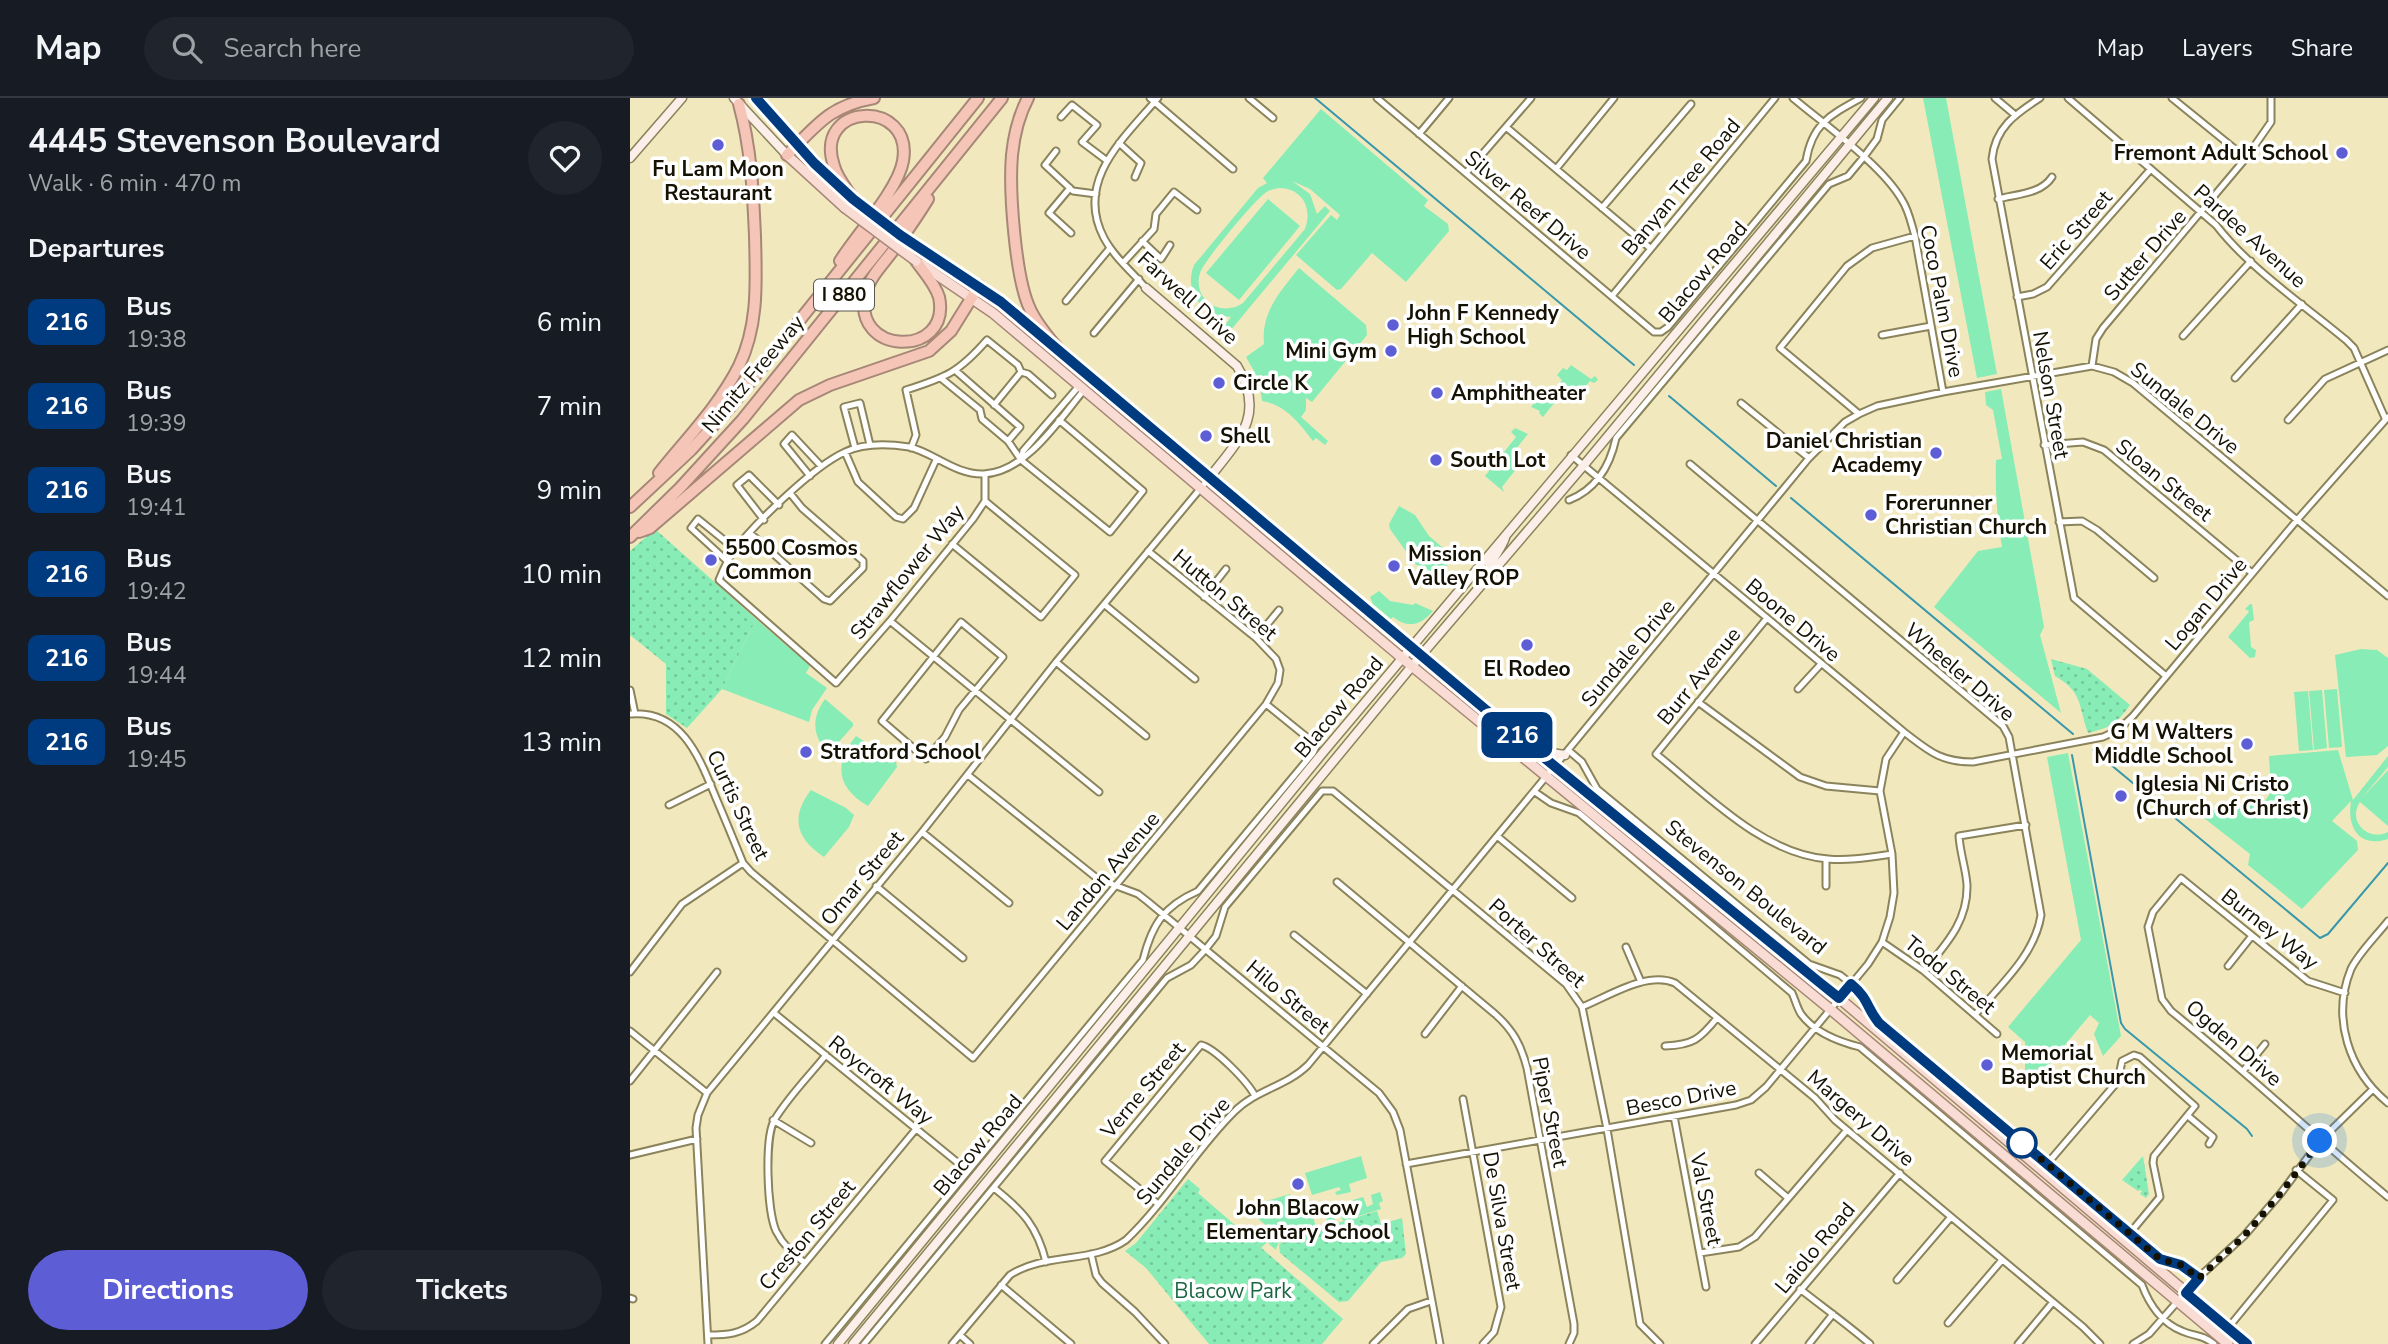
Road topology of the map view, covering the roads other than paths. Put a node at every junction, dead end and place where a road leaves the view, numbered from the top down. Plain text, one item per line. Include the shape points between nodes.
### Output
1 (682, 98) edge
2 (756, 98) edge
3 (874, 98) edge
4 (978, 98) edge
5 (1002, 98) edge
6 (1028, 98) edge
7 (1249, 98) edge
8 (1377, 98) edge
9 (1449, 98) edge
10 (1531, 98) edge
11 (1614, 98) edge
12 (1775, 98) edge
13 (1793, 98) edge
14 (1861, 98) edge
15 (1874, 98) edge
16 (1888, 98) edge
17 (1900, 98) edge
18 (1995, 98) edge
19 (2040, 98) edge
20 (2068, 98) edge
21 (2172, 98) edge
22 (2271, 98) edge
23 (1154, 99) edge
24 (737, 101) edge
25 (1691, 104) dead end
26 (2014, 114) junction
27 (1061, 117) dead end
28 (1273, 118) dead end
29 (1823, 124) junction
30 (1506, 127) junction
31 (1419, 134) junction
32 (1840, 138) junction
33 (1119, 143) junction
34 (798, 144) junction
35 (1849, 146) junction
36 (1056, 152) dead end
37 (786, 155) junction
38 (630, 158) edge
39 (1863, 158) junction
40 (2246, 158) junction
41 (1106, 160) junction
42 (949, 163) junction
43 (1233, 169) dead end
44 (1556, 169) junction
45 (2151, 170) junction
46 (1466, 173) junction
47 (1135, 177) dead end
48 (2052, 177) dead end
49 (1070, 187) junction
50 (1096, 194) junction
51 (853, 199) junction
52 (1998, 199) junction
53 (1602, 208) junction
54 (1197, 210) dead end
55 (2202, 213) junction
56 (1072, 233) dead end
57 (1914, 236) junction
58 (1142, 241) junction
59 (1170, 245) dead end
60 (1110, 248) junction
61 (1650, 248) junction
62 (916, 261) junction
63 (2251, 261) junction
64 (1123, 263) junction
65 (1139, 279) junction
66 (979, 286) junction
67 (1146, 288) joint
68 (1612, 296) junction
69 (2017, 297) junction
70 (973, 299) junction
71 (1066, 301) dead end
72 (813, 303) junction
73 (2302, 304) junction
74 (1931, 326) junction
75 (1661, 332) joint
76 (1094, 333) dead end
77 (1882, 335) dead end
78 (2183, 336) dead end
79 (2388, 350) edge
80 (1064, 356) junction
81 (2361, 364) junction
82 (2092, 366) junction
83 (956, 371) junction
84 (1021, 372) junction
85 (2031, 376) junction
86 (2235, 378) dead end
87 (942, 379) junction
88 (1081, 388) junction
89 (1943, 392) junction
90 (1052, 395) dead end
91 (1741, 403) dead end
92 (994, 405) junction
93 (1858, 414) junction
94 (2386, 418) edge
95 (1059, 420) junction
96 (2288, 421) dead end
97 (1008, 442) junction
98 (870, 445) junction
99 (2044, 445) junction
100 (911, 447) junction
101 (855, 449) junction
102 (845, 452) junction
103 (1571, 456) junction
104 (1810, 458) junction
105 (936, 460) junction
106 (1021, 460) junction
107 (1690, 464) dead end
108 (1584, 465) junction
109 (821, 466) junction
110 (985, 474) junction
111 (810, 475) junction
112 (1210, 477) junction
113 (1600, 477) junction
114 (1201, 487) junction
115 (790, 494) junction
116 (1569, 500) dead end
117 (985, 501) junction
118 (779, 505) junction
119 (631, 506) edge
120 (764, 520) junction
121 (2297, 520) junction
122 (1758, 521) junction
123 (2059, 522) junction
124 (631, 533) edge
125 (750, 533) junction
126 (1506, 533) junction
127 (952, 544) junction
128 (735, 549) junction
129 (1148, 551) junction
130 (727, 561) junction
131 (1226, 569) dead end
132 (2252, 573) junction
133 (1714, 574) junction
134 (2154, 578) dead end
135 (1486, 579) junction
136 (2388, 596) edge
137 (1204, 597) junction
138 (1105, 605) junction
139 (1279, 610) dead end
140 (1767, 618) junction
141 (890, 621) junction
142 (1256, 638) junction
143 (1411, 647) junction
144 (1421, 655) junction
145 (933, 656) junction
146 (1402, 658) junction
147 (1056, 662) junction
148 (1821, 664) junction
149 (1412, 666) junction
150 (2166, 676) junction
151 (1195, 679) dead end
152 (1798, 689) dead end
153 (630, 690) edge
154 (975, 692) junction
155 (1698, 702) junction
156 (1266, 704) junction
157 (632, 714) edge
158 (1009, 720) junction
159 (1904, 732) junction
160 (1146, 736) dead end
161 (1537, 751) junction
162 (1566, 753) junction
163 (2014, 755) junction
164 (1556, 766) junction
165 (968, 775) junction
166 (1547, 777) junction
167 (711, 785) junction
168 (1328, 789) joint
169 (1880, 791) junction
170 (1099, 792) dead end
171 (1535, 792) junction
172 (669, 805) dead end
173 (2026, 825) junction
174 (922, 832) junction
175 (1497, 836) junction
176 (1892, 854) junction
177 (1826, 859) junction
178 (743, 863) junction
179 (2181, 878) joint
180 (1338, 882) dead end
181 (876, 886) junction
182 (1116, 886) junction
183 (1826, 886) dead end
184 (1453, 889) junction
185 (1572, 898) dead end
186 (1009, 903) dead end
187 (1164, 916) junction
188 (2388, 921) edge
189 (1180, 929) junction
190 (1294, 935) dead end
191 (2251, 937) junction
192 (1190, 938) junction
193 (831, 939) junction
194 (1410, 942) junction
195 (1882, 942) junction
196 (1626, 947) dead end
197 (1205, 950) junction
198 (963, 958) dead end
199 (2228, 966) dead end
200 (1924, 971) junction
201 (630, 972) edge
202 (718, 972) dead end
203 (1641, 982) junction
204 (1851, 984) junction
205 (1462, 986) junction
206 (2345, 993) junction
207 (1367, 995) junction
208 (1839, 998) junction
209 (1582, 1007) junction
210 (1830, 1009) junction
211 (774, 1013) junction
212 (1975, 1015) junction
213 (1717, 1018) junction
214 (1816, 1027) junction
215 (630, 1031) edge
216 (1425, 1034) dead end
217 (1997, 1034) dead end
218 (2265, 1044) dead end
219 (1665, 1046) dead end
220 (1323, 1047) junction
221 (654, 1050) junction
222 (826, 1055) junction
223 (973, 1058) joint
224 (1781, 1070) junction
225 (2244, 1070) junction
226 (630, 1081) edge
227 (2372, 1090) junction
228 (707, 1093) junction
229 (1255, 1096) junction
230 (1464, 1099) dead end
231 (2388, 1103) edge
232 (1674, 1116) junction
233 (2188, 1116) junction
234 (773, 1120) junction
235 (916, 1129) junction
236 (1607, 1129) junction
237 (1847, 1130) junction
238 (697, 1139) junction
239 (1540, 1141) junction
240 (2320, 1141) junction
241 (811, 1143) dead end
242 (2209, 1144) dead end
243 (1474, 1153) junction
244 (630, 1155) edge
245 (1406, 1164) junction
246 (2047, 1164) junction
247 (2296, 1170) junction
248 (968, 1171) junction
249 (1759, 1173) dead end
250 (1900, 1173) junction
251 (994, 1188) junction
252 (2388, 1197) edge
253 (1788, 1198) junction
254 (1158, 1204) junction
255 (1951, 1217) junction
256 (2130, 1233) junction
257 (1091, 1254) junction
258 (1700, 1254) junction
259 (2002, 1259) junction
260 (804, 1262) junction
261 (1046, 1262) junction
262 (2199, 1278) junction
263 (1897, 1280) dead end
264 (1001, 1285) junction
265 (1706, 1287) dead end
266 (1801, 1289) junction
267 (2186, 1293) junction
268 (1431, 1301) junction
269 (2179, 1301) junction
270 (2053, 1302) junction
271 (1833, 1314) junction
272 (2164, 1318) junction
273 (1948, 1323) dead end
274 (2228, 1328) junction
275 (708, 1335) junction
276 (960, 1335) junction
277 (1862, 1342) edge
278 (1757, 1343) edge
279 (708, 1344) edge
280 (825, 1344) edge
281 (838, 1344) edge
282 (853, 1344) edge
283 (864, 1344) edge
284 (952, 1344) edge
285 (970, 1344) edge
286 (1070, 1344) edge
287 (1166, 1344) edge
288 (1373, 1344) edge
289 (1440, 1344) edge
290 (1483, 1344) edge
291 (1569, 1344) edge
292 (1660, 1344) edge
293 (1808, 1344) edge
294 (1870, 1344) edge
295 (2018, 1344) edge
296 (2099, 1344) edge
297 (2133, 1344) edge
298 (2214, 1344) edge
299 (2228, 1344) edge
300 (2247, 1344) edge

1 - 38 main road
2 - 34 main road, Stevenson Boulevard
3 - 34 highway via 834,110
4 - 72 highway, Nimitz Freeway / I 880
5 - 42 highway, Nimitz Freeway / I 880
6 - 80 highway via 1018,121 1012,156 1018,264 1030,308
7 - 28 street
8 - 31 street, Silver Reef Drive
9 - 31 street
10 - 30 street
11 - 44 street
12 - 61 street, Banyan Tree Road
13 - 29 street, Coco Palm Drive
14 - 29 street, Blacow Road via 1836,110
15 - 32 main road, Blacow Road
16 - 35 main road, Blacow Road
17 - 39 street, Blacow Road via 1882,120 1877,139
18 - 26 street
19 - 26 street, Nelson Street
20 - 45 street, Pardee Avenue
21 - 40 street
22 - 40 street, Sutter Drive via 2271,122
23 - 33 street, Farwell Drive
23 - 43 street
24 - 37 main road, Stevenson Boulevard
24 - 119 highway via 753,168 756,286 752,331 729,383
25 - 53 street
26 - 52 street, Nelson Street via 1993,147
27 - 41 street via 1072,104 1097,125 1082,142
29 - 32 street, Coco Palm Drive
29 - 75 street, Blacow Road via 1809,142 1806,162
30 - 44 street
30 - 46 street
31 - 46 street, Silver Reef Drive
32 - 35 street, Coco Palm Drive
32 - 103 main road, Blacow Road
33 - 41 street, Farwell Drive
33 - 47 street via 1142,163
34 - 37 highway
34 - 51 main road, Stevenson Boulevard
35 - 39 street, Coco Palm Drive
35 - 108 main road, Blacow Road
36 - 49 street via 1045,165
37 - 62 main road, Stevenson Boulevard, bridge via 845,208
39 - 57 street, Coco Palm Drive via 1903,200
39 - 113 street, Blacow Road via 1848,176 1829,184 1616,438 1611,460
40 - 55 street, Sutter Drive
41 - 50 street, Farwell Drive
42 - 62 highway via 866,291 866,316 872,328 894,342 919,340 936,322 938,296
42 - 124 highway, Nimitz Freeway / I 880 via 778,377 680,488
44 - 53 street
45 - 55 street, Pardee Avenue
45 - 69 street, Eric Street via 2047,287
46 - 68 street, Silver Reef Drive
48 - 52 street via 2037,190
49 - 50 street
49 - 56 street via 1049,213
50 - 60 street, Farwell Drive via 1100,229
51 - 66 main road, Stevenson Boulevard, bridge
51 - 72 highway via 834,169 830,144 845,121 868,114 880,117 892,123 900,135 903,161 891,189
52 - 69 street, Nelson Street
53 - 61 street
54 - 58 street via 1174,191 1156,214 1154,229
55 - 63 street, Pardee Avenue
55 - 82 street, Sutter Drive via 2103,328 2096,339
57 - 74 street, Coco Palm Drive
57 - 93 street via 1872,248 1847,266 1780,348
58 - 59 street via 1161,259
58 - 64 street
60 - 64 street, Farwell Drive
60 - 71 street
61 - 68 street, Banyan Tree Road
62 - 70 main road, Stevenson Boulevard
63 - 73 street, Pardee Avenue
63 - 78 street
64 - 65 street, Farwell Drive
65 - 67 street, Farwell Drive
65 - 76 street
66 - 70 highway
66 - 80 main road, Stevenson Boulevard
67 - 112 main road, Farwell Drive via 1237,366 1247,382 1249,419 1240,440
68 - 75 street, Silver Reef Drive via 1654,332
69 - 85 street, Nelson Street
70 - 88 main road, Stevenson Boulevard
70 - 124 highway via 951,331 929,351 799,400 650,528
72 - 119 highway, Nimitz Freeway / I 880 via 730,407
73 - 81 street, Pardee Avenue via 2354,348
73 - 86 street
74 - 77 street
74 - 89 street, Coco Palm Drive
79 - 81 street
80 - 112 main road, Stevenson Boulevard
81 - 94 street, Pardee Avenue
81 - 96 street via 2325,379
82 - 85 street, Sundale Drive
82 - 121 street, Sundale Drive via 2133,383
83 - 84 street via 987,340
83 - 87 street
83 - 92 street
84 - 90 street
84 - 92 street
85 - 89 street, Sundale Drive
85 - 99 street, Nelson Street
87 - 97 street
87 - 100 street via 906,390 916,435
88 - 95 street
88 - 106 street via 1023,451
88 - 114 main road, Stevenson Boulevard
89 - 93 street, Sundale Drive
91 - 104 street
92 - 97 street via 1020,427
93 - 104 street, Sundale Drive
94 - 121 street, Logan Drive
95 - 106 street
95 - 106 street via 1143,491 1110,532
97 - 106 street
98 - 100 street
98 - 101 street
98 - 101 street via 860,403 844,407
99 - 123 street, Nelson Street
99 - 132 street, Sloan Street via 2083,442 2104,450
100 - 105 street
101 - 102 street
102 - 105 street via 858,482 903,519 914,508
102 - 109 street
103 - 108 street, Boone Drive
103 - 126 main road, Blacow Road
104 - 122 street, Sundale Drive
105 - 110 street
106 - 110 street
107 - 122 street, Wheeler Drive
108 - 113 street, Boone Drive
108 - 135 main road, Blacow Road
109 - 111 street
109 - 111 street via 792,435 784,444
110 - 117 street, Strawflower Way
111 - 115 street
112 - 114 street, Farwell Drive
112 - 143 main road, Stevenson Boulevard
113 - 116 street, Blacow Road via 1582,495
113 - 133 street, Boone Drive
114 - 129 street, Omar Street
114 - 146 main road, Stevenson Boulevard
115 - 118 street
115 - 125 street via 863,561 863,568 836,598 824,599
117 - 127 street, Strawflower Way
117 - 127 street via 1075,575 1041,617
118 - 120 street
118 - 120 street via 750,475 737,485
120 - 125 street
121 - 132 street, Logan Drive
121 - 136 street, Sundale Drive
122 - 133 street, Sundale Drive
122 - 163 street, Wheeler Drive via 2003,726
123 - 134 street via 2082,521
123 - 150 street, Nelson Street via 2074,598
125 - 128 street
126 - 135 main road
126 - 143 main road, Blacow Road
127 - 141 street, Strawflower Way
128 - 130 street
128 - 130 street via 698,519 691,528
129 - 137 street, Hutton Street
129 - 138 street, Omar Street
130 - 141 street, Strawflower Way via 719,580 836,683
131 - 137 street
132 - 150 street, Logan Drive
133 - 140 street, Boone Drive
133 - 162 street, Sundale Drive
135 - 144 main road, Blacow Road
137 - 142 street, Hutton Street
138 - 147 street, Omar Street
138 - 151 street
139 - 142 street
140 - 148 street, Boone Drive
140 - 155 street, Burr Avenue
141 - 145 street
142 - 156 street, Hutton Street via 1280,670
143 - 144 main road, Stevenson Boulevard
143 - 146 main road, Blacow Road
144 - 149 main road, Blacow Road
144 - 161 main road, Stevenson Boulevard
145 - 154 street
145 - 154 street via 961,622 1003,657
145 - 154 street via 882,721 926,758
146 - 149 main road, Stevenson Boulevard
146 - 189 main road, Blacow Road
147 - 158 street, Omar Street
147 - 160 street
148 - 152 street
148 - 159 street, Boone Drive
149 - 166 main road, Stevenson Boulevard
149 - 192 main road, Blacow Road
150 - 163 street, Logan Drive via 2118,730
153 - 157 street
154 - 158 street
155 - 169 street via 1800,777 1826,786
155 - 177 street, Burr Avenue via 1656,754 1750,830 1800,855
156 - 182 street, Landon Avenue
156 - 187 street, Blacow Road via 1316,747 1198,891 1177,901
157 - 167 street, Curtis Street via 659,719 679,730 691,743
158 - 165 street, Omar Street
158 - 170 street
159 - 163 street, Boone Drive via 1934,755 1953,762
159 - 169 street, Besco Drive via 1886,759
161 - 162 main road
161 - 164 main road, Stevenson Boulevard
162 - 164 street, Sundale Drive
162 - 204 street, Stevenson Boulevard via 1582,762 1597,789 1809,964
163 - 173 street, Wheeler Drive
164 - 166 street, Sundale Drive
164 - 208 main road, Stevenson Boulevard
165 - 174 street, Omar Street
165 - 182 street, Hilo Street via 1084,870
166 - 171 street, Sundale Drive
166 - 210 main road, Stevenson Boulevard
167 - 172 street
167 - 178 street, Curtis Street
168 - 184 street, Porter Street
168 - 197 street, Blacow Road via 1226,907 1216,936
169 - 176 street, Besco Drive
171 - 175 street, Sundale Drive
171 - 214 street via 1579,813 1792,993 1801,1014
173 - 200 street via 1959,836 1966,883 1962,919
173 - 212 street, Wheeler Drive via 2041,915 2038,933
174 - 181 street, Omar Street
174 - 186 street
175 - 184 street, Sundale Drive
175 - 185 street
176 - 177 street
176 - 195 street, Besco Drive via 1894,893
177 - 183 street
178 - 193 street, Curtis Street
178 - 201 street via 682,904
179 - 191 street, Burney Way
179 - 225 street, Ogden Drive via 2152,912 2148,927 2162,999
180 - 194 street, Piper Street
181 - 193 street, Omar Street
181 - 198 street
182 - 187 street, Hilo Street via 1138,894
182 - 223 street, Landon Avenue
184 - 194 street, Sundale Drive
184 - 209 street, Porter Street via 1566,985
187 - 189 street, Hilo Street
187 - 248 street, Blacow Road via 1150,933 1143,960
188 - 206 street via 2352,968
189 - 192 street, Hilo Street
189 - 281 main road, Blacow Road
190 - 207 street
191 - 199 street
191 - 206 street, Burney Way via 2308,981
192 - 197 street, Hilo Street
192 - 282 main road, Blacow Road
193 - 211 street, Omar Street
193 - 223 street, Curtis Street
194 - 205 street, Piper Street
194 - 207 street, Sundale Drive
195 - 200 street, Todd Street
195 - 204 street, Besco Drive
196 - 203 street
197 - 220 street, Hilo Street
197 - 251 street, Blacow Road via 1191,965 1167,978
200 - 212 street, Todd Street
202 - 221 street
203 - 209 street, Margery Drive
203 - 213 street, Margery Drive via 1658,978 1675,983
204 - 208 street, Besco Drive
204 - 246 street, Stevenson Boulevard via 1863,993 1879,1023
205 - 216 street
205 - 239 street, Piper Street via 1508,1026 1521,1048
206 - 227 street via 2347,1047
207 - 220 street, Sundale Drive
208 - 210 street, Besco Drive
208 - 267 main road, Stevenson Boulevard
209 - 236 street, Porter Street
210 - 214 street, Besco Drive
210 - 269 main road, Stevenson Boulevard
211 - 222 street, Roycroft Way
211 - 228 street, Omar Street
212 - 217 street, Todd Street
213 - 219 street via 1697,1040
213 - 224 street, Margery Drive
214 - 224 street, Besco Drive
214 - 272 street via 1860,1047 2142,1285 2149,1304
215 - 221 street
218 - 225 street
220 - 229 street, Sundale Drive via 1296,1076
220 - 245 street, Hilo Street via 1389,1106 1400,1129
221 - 226 street
221 - 228 street
222 - 234 street
222 - 235 street, Roycroft Way
224 - 232 street, Besco Drive via 1751,1100
224 - 237 street, Margery Drive
225 - 240 street, Ogden Drive
227 - 231 street
227 - 240 street
228 - 238 street, Omar Street via 698,1115
229 - 254 street, Sundale Drive via 1233,1113
229 - 254 street, Verne Street via 1243,1077 1201,1045 1105,1161
230 - 243 street, De Silva Street
232 - 236 street, Besco Drive
232 - 258 street, Val Street
233 - 242 street via 2213,1137
233 - 246 street via 2193,1102 2134,1055 2126,1058 2119,1067 2118,1081
233 - 256 street via 2154,1156 2160,1196
234 - 241 street
234 - 260 street via 768,1139 771,1215 788,1250
235 - 248 street, Roycroft Way
235 - 260 street, Creston Street
236 - 239 street, Besco Drive
236 - 292 street, Porter Street via 1640,1324
237 - 250 street, Margery Drive
237 - 253 street
238 - 244 street
238 - 275 street, Omar Street
239 - 243 street, Besco Drive
239 - 291 street, Piper Street via 1574,1324
240 - 247 street
240 - 252 street, Ogden Drive
243 - 245 street, Besco Drive
243 - 290 street, De Silva Street via 1501,1307 1494,1332
245 - 268 street, Hilo Street
246 - 256 street, Stevenson Boulevard
247 - 262 street via 2244,1236
247 - 274 street via 2333,1200
248 - 280 street, Blacow Road
249 - 253 street
250 - 255 street, Margery Drive
250 - 266 street, Laiolo Road
251 - 261 street via 1031,1223
251 - 283 street, Blacow Road
253 - 258 street via 1746,1243
254 - 257 street, Sundale Drive via 1126,1240
255 - 259 street, Margery Drive
255 - 263 street
256 - 262 street, Stevenson Boulevard via 2160,1259 2181,1265
257 - 261 street, Sundale Drive
257 - 287 street via 1101,1283
258 - 265 street, Val Street
259 - 270 street, Margery Drive
259 - 273 street
260 - 275 street, Creston Street via 746,1330
261 - 264 street, Sundale Drive via 1022,1267
262 - 267 street
264 - 276 street, Sundale Drive
264 - 286 street
266 - 271 street
266 - 278 street, Laiolo Road
267 - 269 street
267 - 274 main road, Stevenson Boulevard
268 - 288 street via 1408,1309
268 - 289 street, Hilo Street
269 - 272 street
269 - 299 main road, Stevenson Boulevard
270 - 295 street
270 - 296 street, Margery Drive
271 - 277 street
271 - 293 street
272 - 297 street
272 - 298 street via 2181,1331 2204,1336
274 - 300 main road, Stevenson Boulevard
275 - 279 street, Omar Street
276 - 284 street, Sundale Drive
276 - 285 street
277 - 294 street

